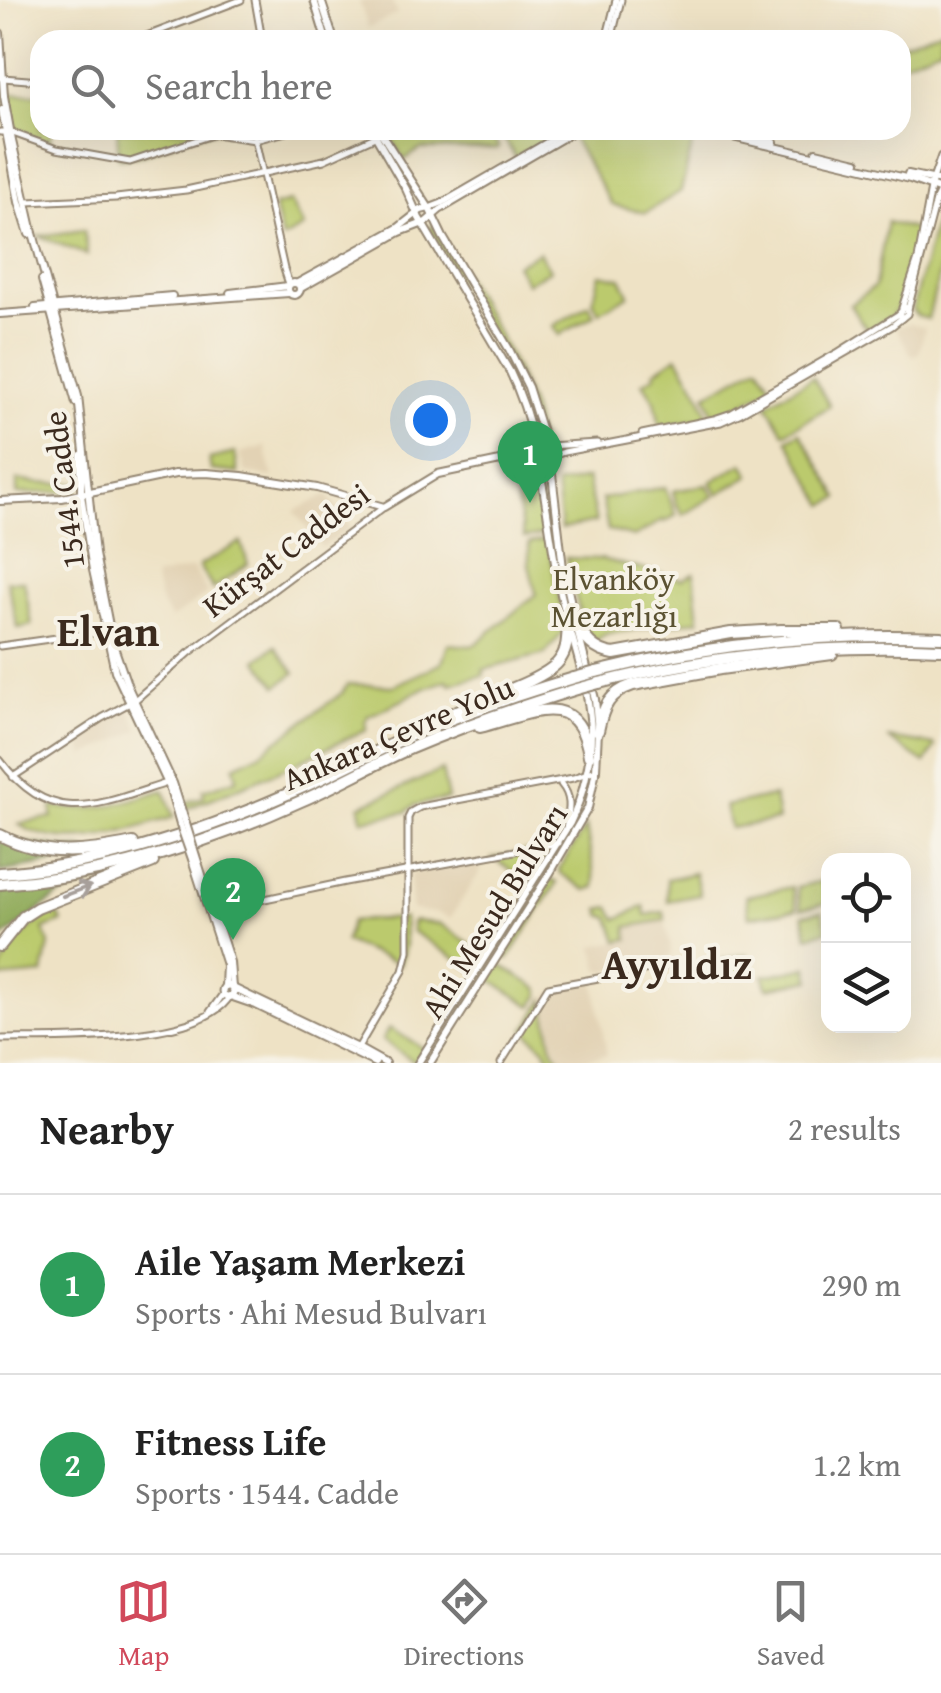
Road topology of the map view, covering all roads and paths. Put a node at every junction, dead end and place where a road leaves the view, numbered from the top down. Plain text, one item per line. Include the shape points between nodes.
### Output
1 (241, 0) edge
2 (255, 0) edge
3 (317, 0) edge
4 (618, 0) edge
5 (162, 30) edge
6 (260, 30) edge
7 (327, 30) edge
8 (610, 30) edge
9 (0, 33) edge
10 (3, 78) junction
11 (30, 79) edge
12 (0, 89) edge
13 (5, 132) edge
14 (197, 140) edge
15 (255, 140) edge
16 (362, 140) edge
17 (381, 140) edge
18 (382, 140) edge
19 (551, 140) edge
20 (560, 140) edge
21 (746, 140) edge
22 (764, 140) edge
23 (941, 156) edge
24 (263, 174) junction
25 (935, 182) edge
26 (941, 190) edge
27 (22, 202) junction
28 (428, 208) junction
29 (417, 214) junction
30 (433, 216) junction
31 (422, 224) junction
32 (293, 286) junction
33 (52, 309) junction
34 (0, 312) edge
35 (902, 312) junction
36 (546, 446) junction
37 (535, 449) junction
38 (550, 458) junction
39 (505, 460) junction
40 (538, 462) junction
41 (84, 494) junction
42 (0, 501) edge
43 (384, 508) junction
44 (572, 622) junction
45 (106, 631) junction
46 (905, 636) junction
47 (941, 637) edge
48 (0, 646) edge
49 (888, 647) junction
50 (941, 649) edge
51 (598, 678) junction
52 (576, 683) junction
53 (133, 702) junction
54 (427, 728) junction
55 (598, 731) junction
56 (445, 736) junction
57 (590, 756) junction
58 (0, 760) edge
59 (4, 769) edge
60 (596, 770) junction
61 (586, 773) junction
62 (13, 777) junction
63 (167, 782) junction
64 (551, 783) junction
65 (562, 784) junction
66 (583, 786) junction
67 (593, 788) junction
68 (184, 825) junction
69 (203, 827) junction
70 (564, 834) junction
71 (0, 835) edge
72 (202, 842) junction
73 (560, 843) junction
74 (194, 857) junction
75 (408, 870) junction
76 (0, 873) edge
77 (0, 884) edge
78 (214, 910) junction
79 (0, 946) edge
80 (677, 964) dead end
81 (232, 973) junction
82 (229, 991) junction
83 (249, 999) junction
84 (224, 1006) junction
85 (208, 1014) junction
86 (0, 1039) edge
87 (356, 1050) junction
88 (348, 1063) edge
89 (375, 1063) edge
90 (385, 1063) edge
91 (418, 1063) edge
92 (430, 1063) edge
93 (501, 1063) edge

1 - 5 street
2 - 6 street
3 - 7 main road
4 - 8 street
9 - 10 main road, 1544. Cadde
10 - 11 street
10 - 13 main road, 1544. Cadde
12 - 13 main road, 1544. Cadde
13 - 14 street via 57,150 130,162
13 - 27 main road, 1544. Cadde
15 - 24 street
16 - 24 street via 324,160
17 - 29 main road, Ahi Mesud Bulvarı
18 - 28 main road, Ahi Mesud Bulvarı
19 - 28 street
20 - 30 street
21 - 25 main road
22 - 25 main road
23 - 25 street
24 - 27 street via 148,195
24 - 32 street
25 - 26 main road
25 - 35 street
26 - 35 street
27 - 33 main road, 1544. Cadde
28 - 29 main road
28 - 30 main road, Ahi Mesud Bulvarı
29 - 31 main road, Ahi Mesud Bulvarı
29 - 32 main road
30 - 31 main road
30 - 36 main road, Ahi Mesud Bulvarı via 522,373
31 - 32 main road
31 - 37 main road, Ahi Mesud Bulvarı via 514,379
32 - 33 main road
33 - 34 main road
33 - 41 main road, 1544. Cadde via 75,400
35 - 36 street, Kürşat Caddesi via 726,415 610,441
35 - 38 street, Kürşat Caddesi via 813,372 720,422
36 - 37 main road, Kürşat Caddesi
36 - 38 main road, Ahi Mesud Bulvarı
37 - 39 main road, Kürşat Caddesi
37 - 40 main road, Ahi Mesud Bulvarı
38 - 40 main road, Kürşat Caddesi
38 - 44 main road, Ahi Mesud Bulvarı
39 - 40 main road, Kürşat Caddesi
39 - 43 main road, Kürşat Caddesi via 438,474
40 - 44 main road, Ahi Mesud Bulvarı
41 - 42 main road
41 - 43 main road via 206,474 334,492
41 - 45 main road, 1544. Cadde
41 - 53 main road, 1544. Cadde via 112,641
43 - 53 street, Kürşat Caddesi
44 - 46 highway via 591,645 614,654 767,630
44 - 54 highway via 554,667
44 - 55 main road, Ahi Mesud Bulvarı
44 - 57 main road, Ahi Mesud Bulvarı
45 - 48 street
45 - 53 main road, 1544. Cadde
46 - 47 highway, Ankara Çevre Yolu
46 - 51 highway, Ankara Çevre Yolu via 740,644 674,654
49 - 50 highway, Ankara Çevre Yolu
49 - 51 highway, Ankara Çevre Yolu via 748,655
49 - 55 highway via 634,685 611,696
51 - 52 highway, Ankara Çevre Yolu, bridge
52 - 54 highway, Ankara Çevre Yolu via 514,696
52 - 56 highway, Ankara Çevre Yolu
53 - 62 street, Kürşat Caddesi
53 - 63 main road, 1544. Cadde
53 - 68 main road, 1544. Cadde via 173,783
54 - 69 highway, Ankara Çevre Yolu
55 - 60 main road, Ahi Mesud Bulvarı
56 - 57 highway via 557,710 582,726
56 - 72 highway, Ankara Çevre Yolu
57 - 61 main road, Ahi Mesud Bulvarı
58 - 59 street
59 - 62 street
60 - 61 street
60 - 67 main road, Ahi Mesud Bulvarı
61 - 64 street
61 - 66 main road, Ahi Mesud Bulvarı
62 - 63 street via 34,794 76,808
63 - 68 main road, 1544. Cadde
64 - 65 street
64 - 75 street via 415,808 408,818
65 - 66 street
65 - 70 street via 570,804
66 - 67 street
66 - 70 main road, Ahi Mesud Bulvarı
67 - 92 main road, Ahi Mesud Bulvarı via 581,822
68 - 74 main road, 1544. Cadde, bridge
69 - 71 highway via 74,852 29,848
69 - 76 highway, Ankara Çevre Yolu via 133,850
70 - 73 main road, Ahi Mesud Bulvarı
72 - 77 highway, Ankara Çevre Yolu via 134,862
79 -> 72 highway via 54,899
73 - 75 street
73 - 91 main road, Ahi Mesud Bulvarı
74 - 78 main road, 1544. Cadde
74 - 82 main road, 1544. Cadde
75 - 78 street
75 - 87 street via 404,968
78 - 81 main road, 1544. Cadde
80 - 93 street via 548,988
81 - 82 main road, 1544. Cadde
81 - 83 main road
82 - 83 main road
82 - 84 street
82 - 85 street
83 - 84 street
83 - 87 main road
84 - 85 street
85 - 86 street via 147,1034
87 - 88 street
87 - 89 main road
87 - 90 main road

